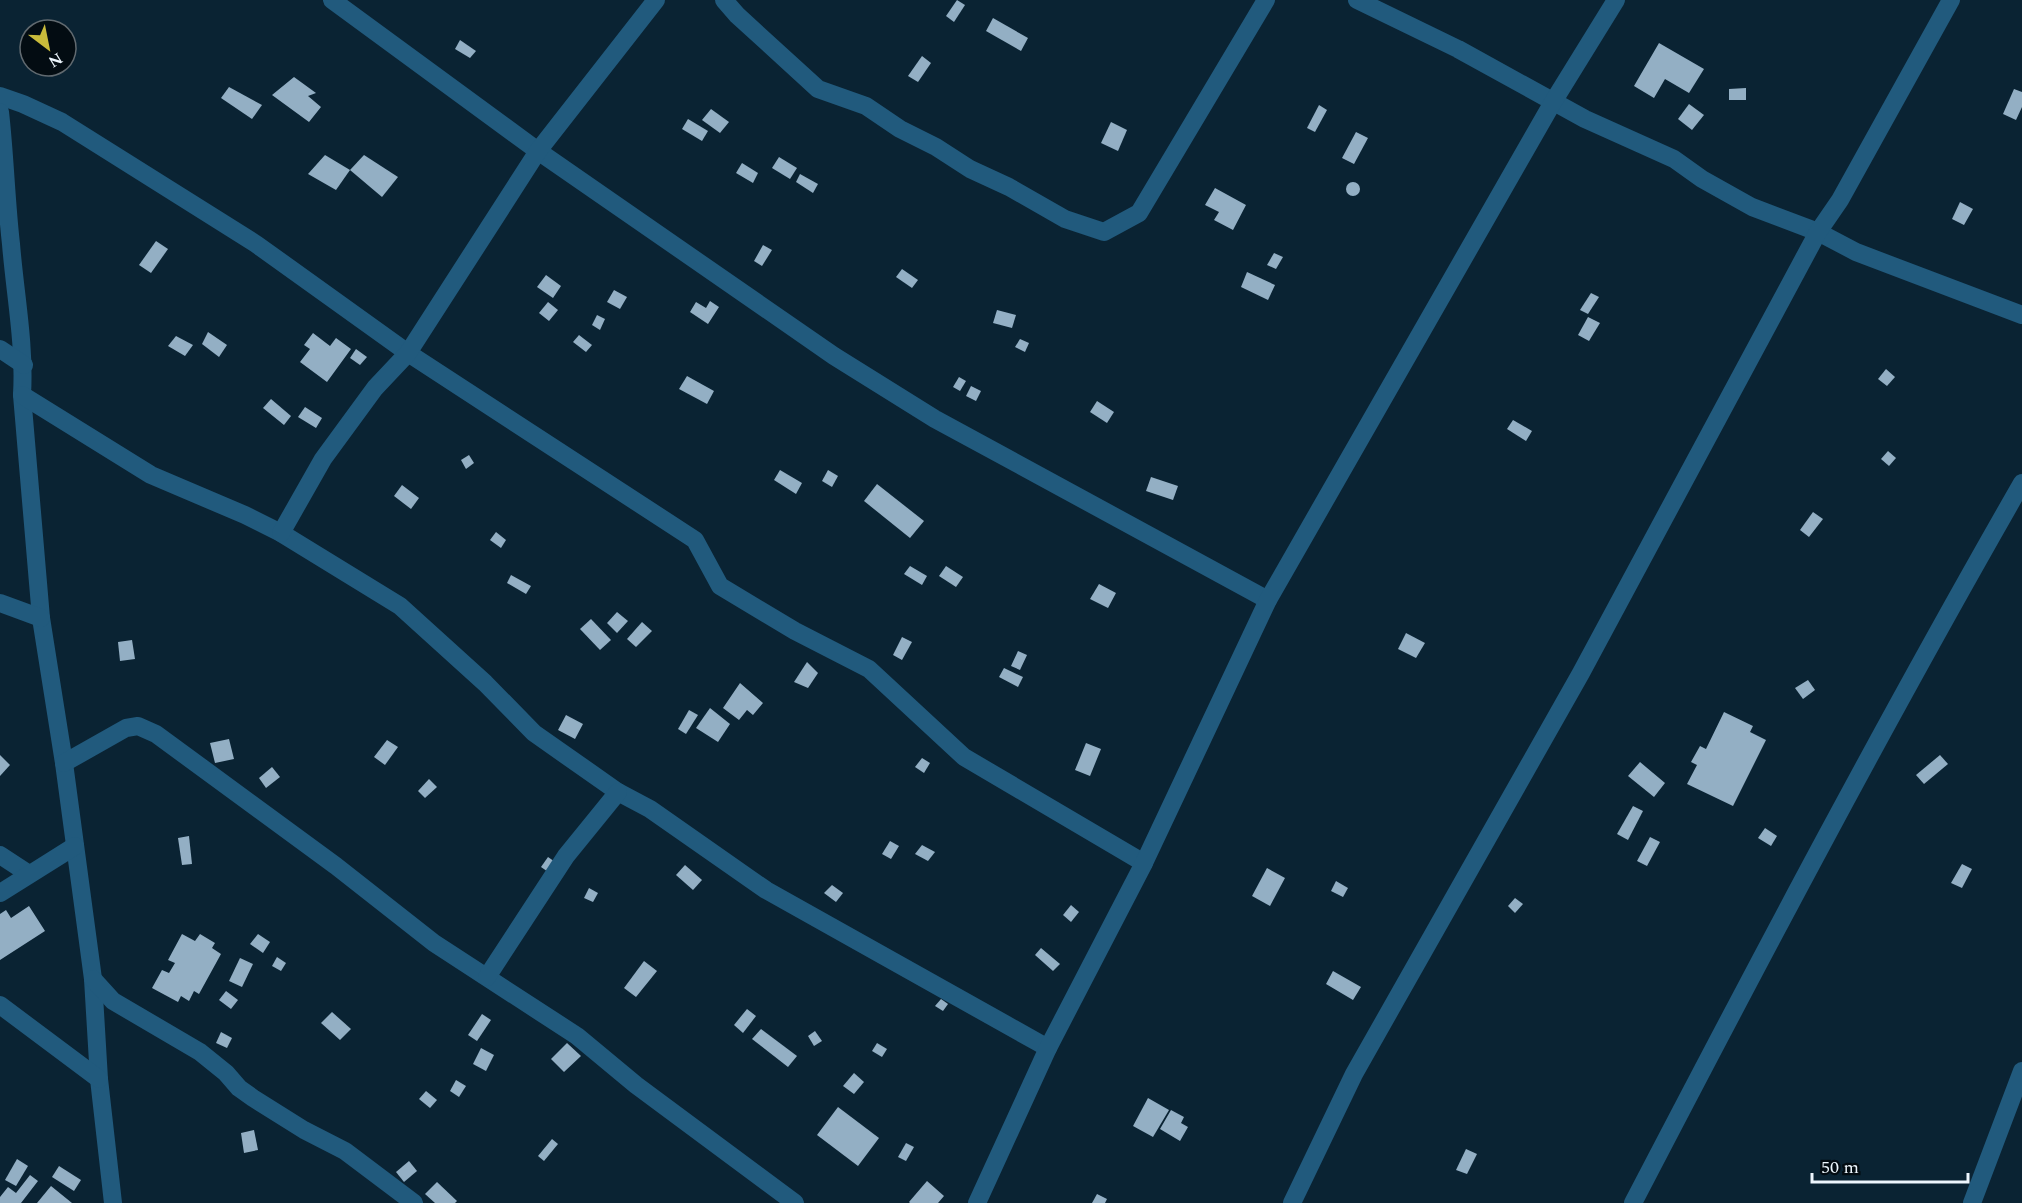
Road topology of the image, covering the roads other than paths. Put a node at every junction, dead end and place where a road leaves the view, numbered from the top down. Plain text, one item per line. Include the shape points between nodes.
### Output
1 (332, 0) edge
2 (656, 0) edge
3 (724, 0) edge
4 (1266, 0) edge
5 (1357, 0) edge
6 (1617, 0) edge
7 (1951, 0) edge
8 (0, 96) edge
9 (1553, 102) junction
10 (0, 112) edge
11 (538, 152) junction
12 (1818, 232) junction
13 (2022, 315) edge
14 (0, 349) edge
15 (408, 353) junction
16 (24, 365) junction
17 (22, 395) junction
18 (2022, 483) edge
19 (281, 533) junction
20 (1268, 600) junction
21 (0, 603) edge
22 (41, 618) junction
23 (64, 763) junction
24 (618, 792) junction
25 (75, 846) junction
26 (0, 855) edge
27 (1144, 863) junction
28 (30, 874) junction
29 (0, 893) edge
30 (487, 977) junction
31 (93, 979) junction
32 (0, 1005) edge
33 (1048, 1048) junction
34 (2022, 1071) edge
35 (99, 1079) junction
36 (113, 1203) edge
37 (414, 1203) edge
38 (795, 1203) edge
39 (977, 1203) edge
40 (1292, 1203) edge
41 (1633, 1203) edge
42 (1972, 1203) edge

1 - 11 street
2 - 11 street
3 - 4 street via 818,89 866,105 970,169 1065,219 1104,232 1139,213
5 - 9 street via 1458,49
6 - 9 street
7 - 12 street via 1840,200
8 - 15 street via 62,122 147,175 256,244
9 - 12 street via 1674,159 1752,207
9 - 20 street
10 - 16 street
11 - 15 street
11 - 20 street via 834,356 934,419
12 - 13 street via 1856,252
12 - 40 street via 1581,673 1354,1074
14 - 16 street
15 - 19 street via 375,388 323,459
15 - 27 street via 695,540 720,586 869,669 964,757
16 - 17 street
17 - 19 street via 151,475
17 - 22 street
18 - 41 street via 1803,878
19 - 24 street via 400,606 534,733
20 - 27 street
21 - 22 street
22 - 23 street
23 - 25 street
23 - 30 street via 126,728 138,726 156,734 434,943
24 - 30 street via 566,856
24 - 33 street via 650,809 766,890
25 - 28 street
25 - 31 street
26 - 28 street
27 - 33 street
28 - 29 street
30 - 38 street via 577,1036
31 - 35 street
31 - 37 street via 113,1001 200,1052 253,1098 345,1151
32 - 35 street
33 - 39 street
34 - 42 street
35 - 36 street

